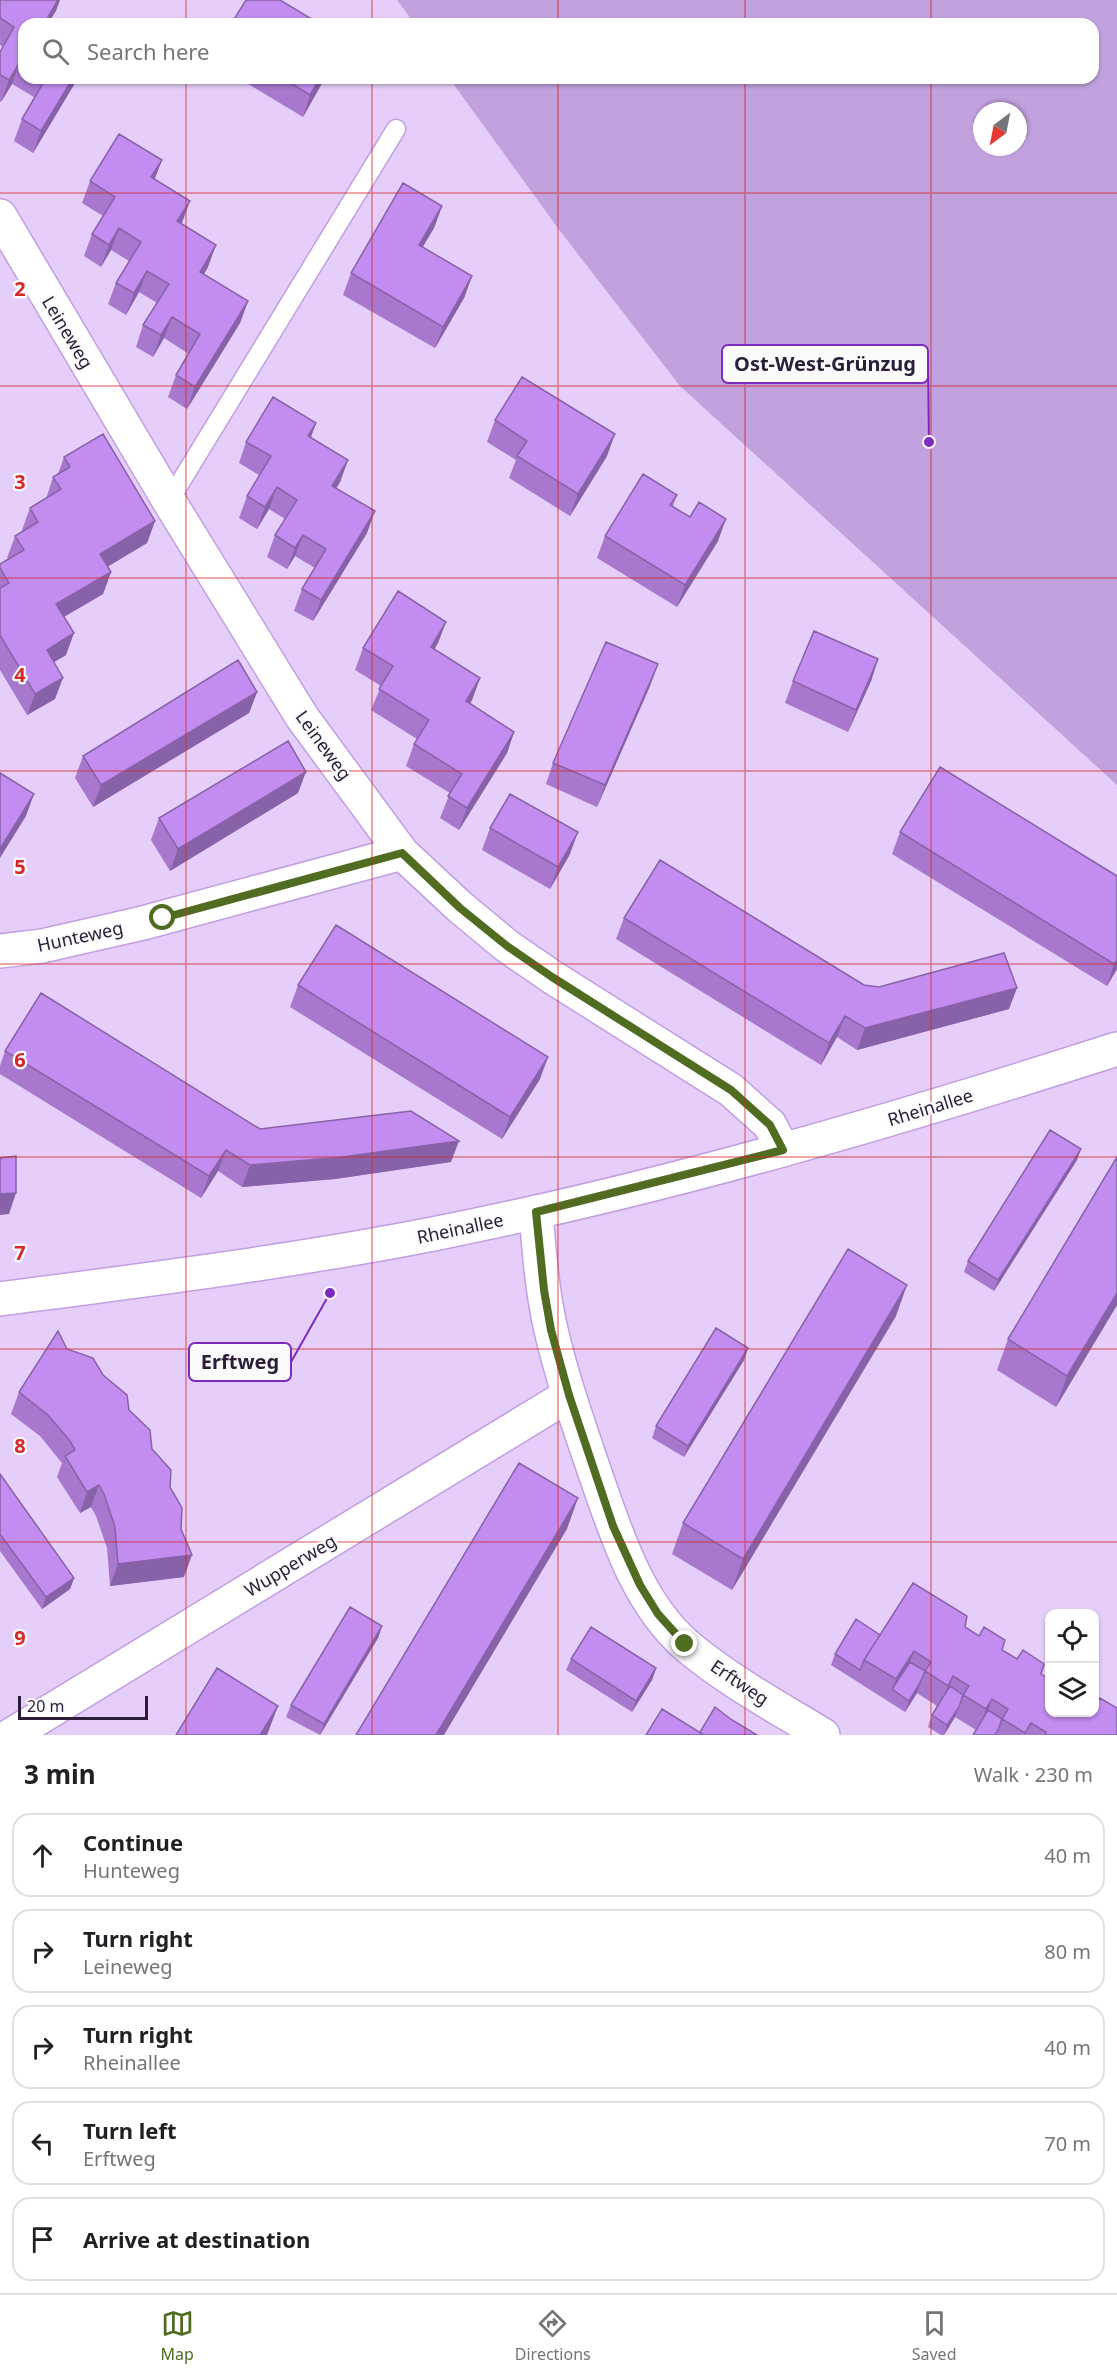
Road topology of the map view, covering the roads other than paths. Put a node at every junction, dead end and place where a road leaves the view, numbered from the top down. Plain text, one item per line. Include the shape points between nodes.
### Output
1 (396, 129) dead end
2 (0, 216) edge
3 (169, 501) junction
4 (402, 853) junction
5 (0, 951) edge
6 (1117, 1049) edge
7 (783, 1150) junction
8 (536, 1212) junction
9 (0, 1299) edge
10 (569, 1395) junction
11 (11, 1735) edge
12 (823, 1735) edge

1 - 3 lane
2 - 3 street, Leineweg
3 - 4 street, Leineweg via 302,717
4 - 5 street, Hunteweg via 142,923 42,946
4 - 7 street, Leineweg via 507,946 731,1090 770,1125
6 - 7 street, Rheinallee
7 - 8 street, Rheinallee
8 - 9 street, Rheinallee via 324,1254
8 - 10 street, Erftweg via 547,1310
10 - 11 street, Wupperweg
10 - 12 street, Erftweg via 613,1526 658,1614 694,1651

